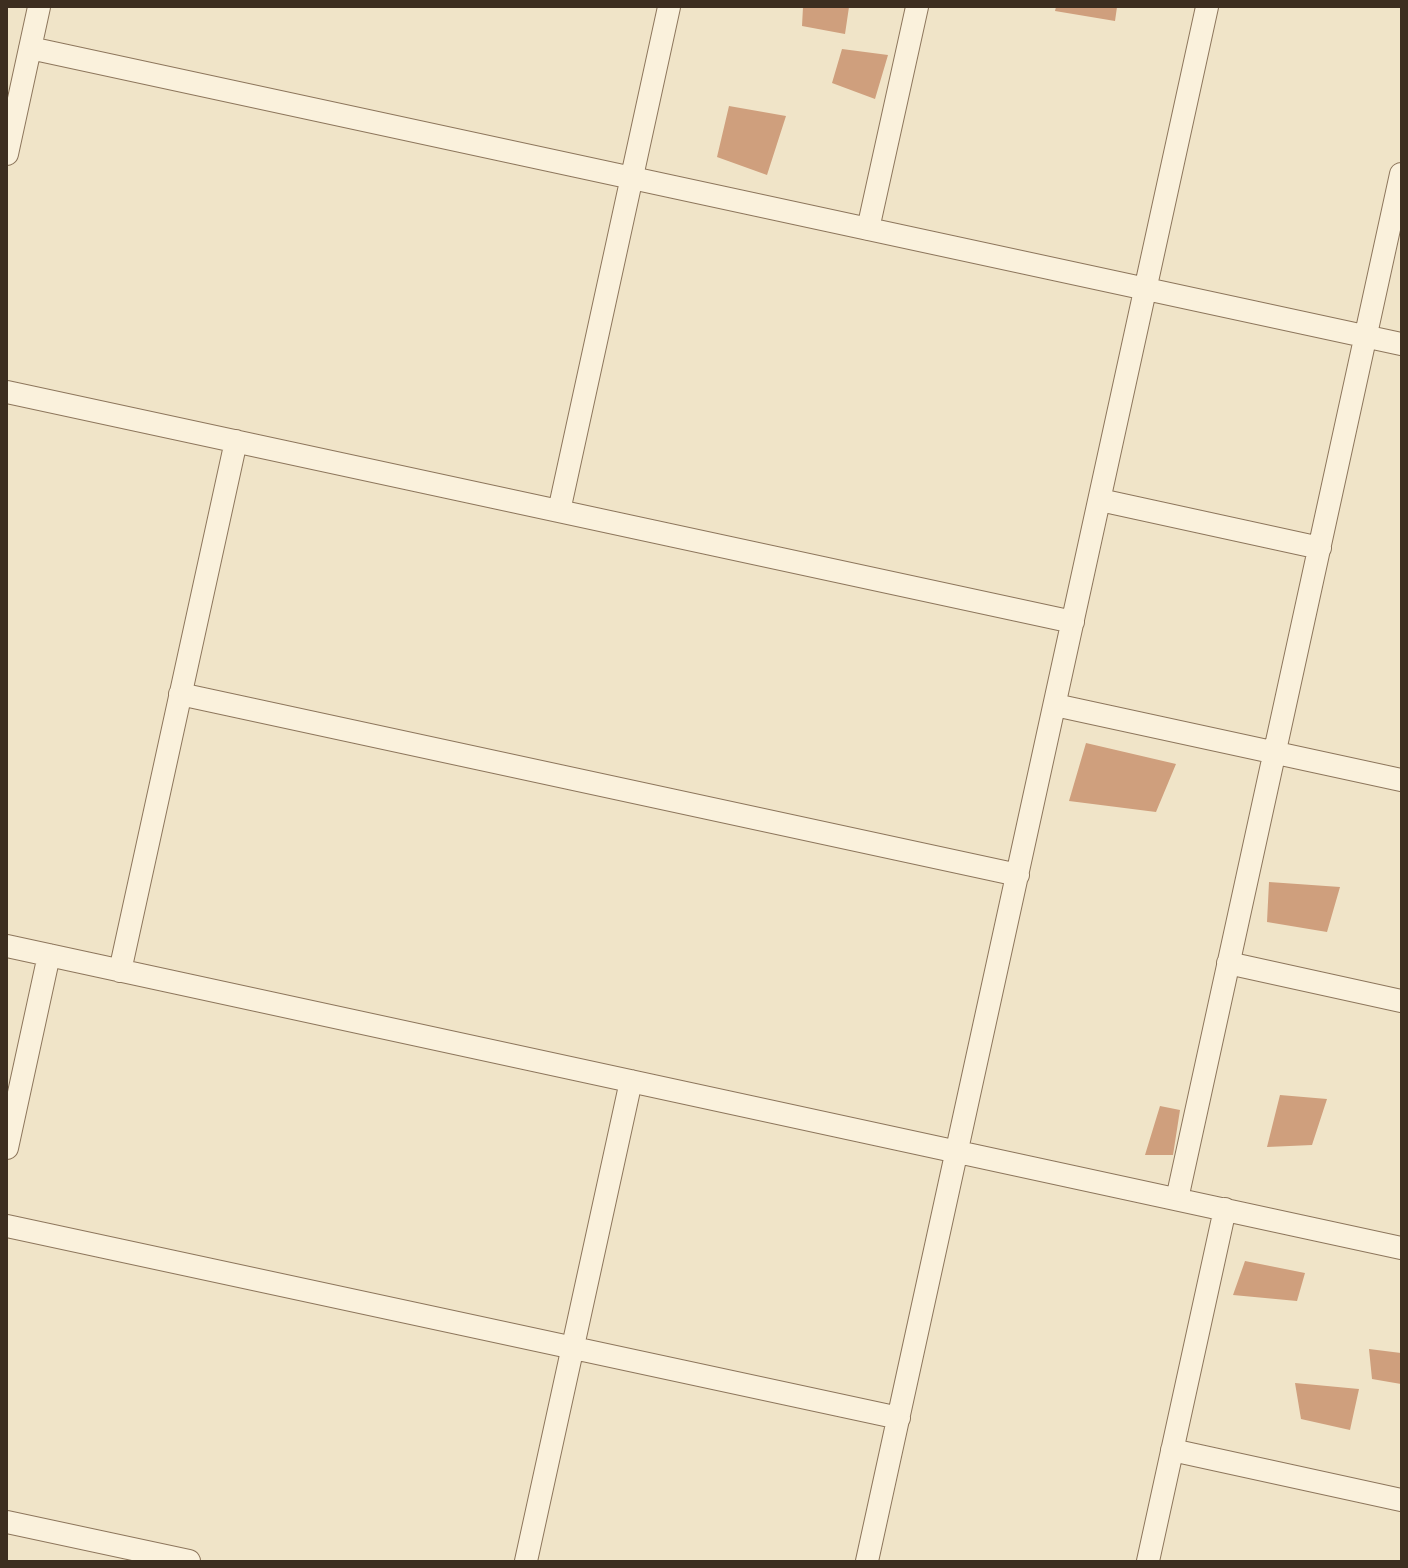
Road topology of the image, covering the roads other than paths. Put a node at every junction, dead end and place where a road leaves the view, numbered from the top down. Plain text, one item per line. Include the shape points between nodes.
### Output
1 (39, 7) edge
2 (669, 7) edge
3 (917, 7) edge
4 (1207, 7) edge
5 (30, 48) junction
6 (12, 109) edge
7 (7, 154) edge
8 (1401, 174) edge
9 (631, 178) junction
10 (868, 229) junction
11 (1145, 289) junction
12 (1366, 337) junction
13 (1401, 344) edge
14 (7, 392) edge
15 (236, 441) junction
16 (1100, 500) junction
17 (559, 511) junction
18 (1320, 548) junction
19 (1073, 622) junction
20 (180, 694) junction
21 (1055, 705) junction
22 (1275, 753) junction
23 (1401, 780) edge
24 (1018, 875) junction
25 (7, 946) edge
26 (49, 955) junction
27 (1228, 963) junction
28 (120, 971) junction
29 (1401, 1001) edge
30 (631, 1081) junction
31 (7, 1148) edge
32 (957, 1151) junction
33 (1177, 1199) junction
34 (1225, 1209) junction
35 (7, 1226) edge
36 (1401, 1248) edge
37 (572, 1348) junction
38 (898, 1418) junction
39 (1172, 1450) junction
40 (1401, 1500) edge
41 (7, 1522) edge
42 (189, 1561) edge
43 (526, 1561) edge
44 (867, 1561) edge
45 (1148, 1561) edge

1 - 5 street
2 - 9 street
3 - 10 street
4 - 11 street
5 - 6 street
5 - 9 street
6 - 7 street
8 - 12 street
9 - 10 street
9 - 17 street
10 - 11 street
11 - 12 street
11 - 16 street
12 - 13 street
12 - 18 street
14 - 15 street
15 - 17 street
15 - 20 street
16 - 18 street
16 - 19 street
17 - 19 street
18 - 22 street
19 - 21 street
20 - 24 street
20 - 28 street
21 - 22 street
21 - 24 street
22 - 23 street
22 - 27 street
24 - 32 street
25 - 26 street
26 - 28 street
26 - 31 street
27 - 29 street
27 - 33 street
28 - 30 street
30 - 32 street
30 - 37 street
32 - 33 street
32 - 38 street
33 - 34 street
34 - 36 street
34 - 39 street
35 - 37 street
37 - 38 street
37 - 43 street
38 - 44 street
39 - 40 street
39 - 45 street
41 - 42 street

